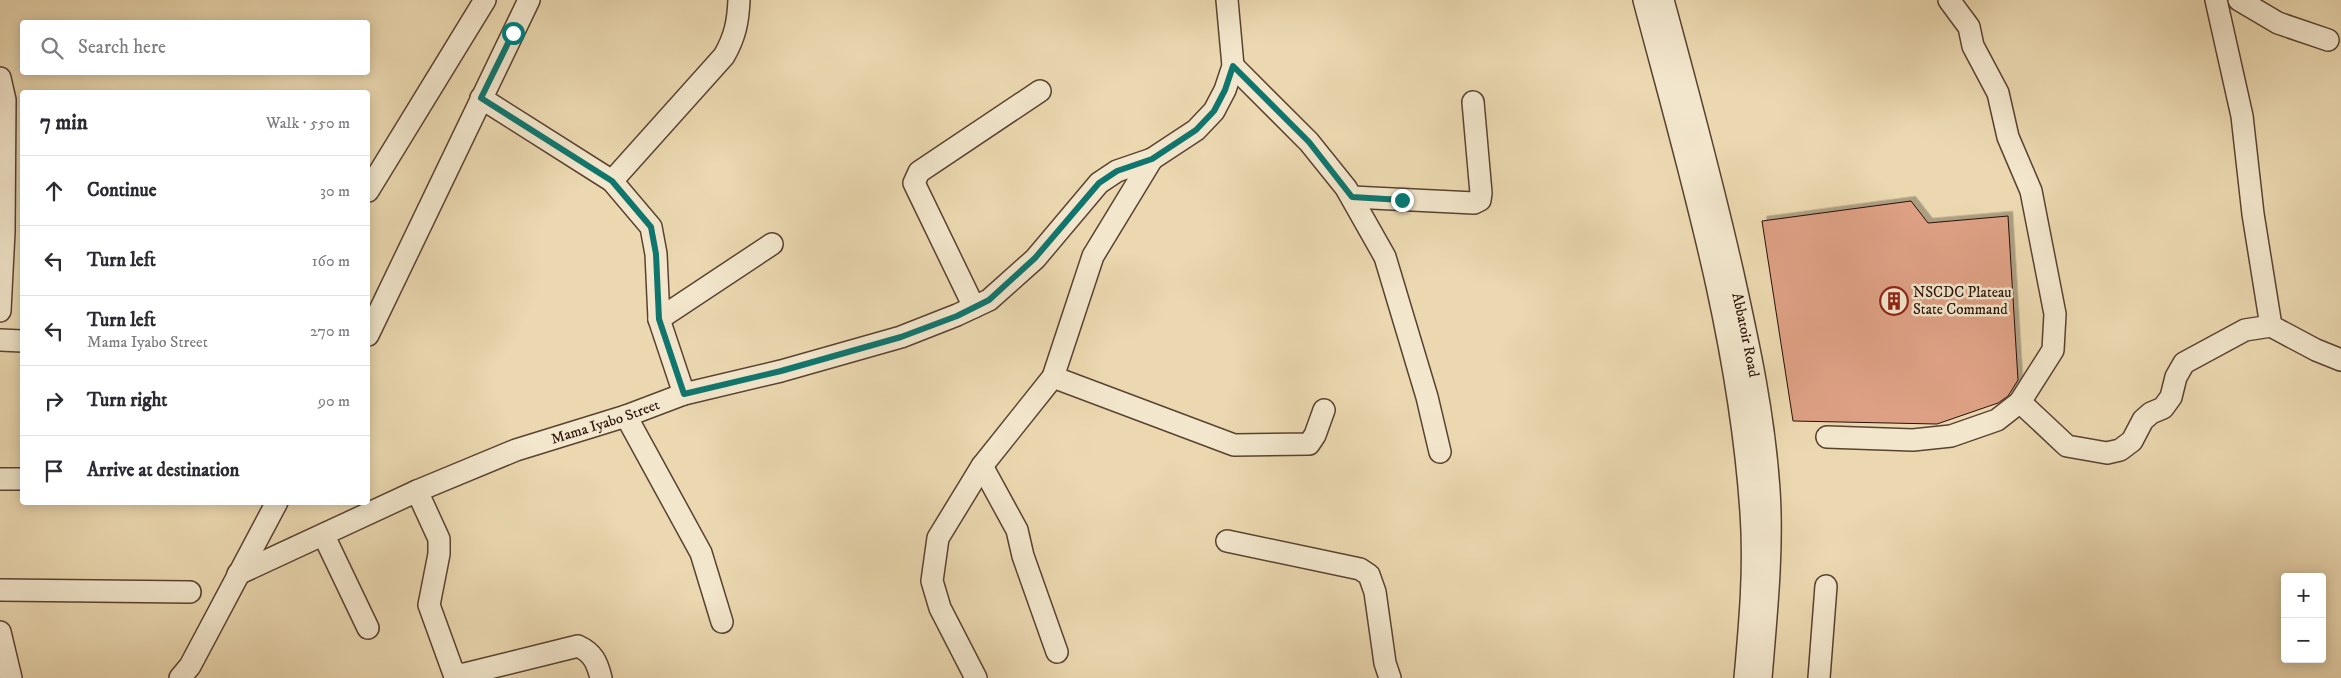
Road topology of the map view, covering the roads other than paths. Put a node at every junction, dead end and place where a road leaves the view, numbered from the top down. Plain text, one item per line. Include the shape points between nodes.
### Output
1 (485, 0) edge
2 (529, 0) edge
3 (738, 0) edge
4 (1227, 0) edge
5 (1644, 0) edge
6 (1663, 0) edge
7 (1949, 0) edge
8 (2216, 0) edge
9 (2239, 0) edge
10 (2328, 40) dead end
11 (1233, 66) junction
12 (0, 78) edge
13 (1040, 91) dead end
14 (481, 98) junction
15 (1473, 102) dead end
16 (1152, 159) junction
17 (612, 181) junction
18 (370, 188) edge
19 (1352, 197) junction
20 (772, 244) dead end
21 (974, 307) junction
22 (0, 311) edge
23 (659, 319) junction
24 (2271, 326) junction
25 (370, 331) edge
26 (0, 340) edge
27 (20, 341) edge
28 (2341, 360) edge
29 (1053, 376) junction
30 (684, 394) junction
31 (2020, 402) junction
32 (1324, 410) dead end
33 (626, 416) junction
34 (1827, 437) dead end
35 (1440, 452) dead end
36 (982, 466) junction
37 (0, 479) edge
38 (20, 479) edge
39 (417, 492) junction
40 (275, 505) edge
41 (324, 536) junction
42 (1227, 541) dead end
43 (238, 574) junction
44 (1826, 586) dead end
45 (0, 590) edge
46 (190, 592) dead end
47 (722, 622) dead end
48 (368, 628) dead end
49 (0, 632) edge
50 (1057, 652) dead end
51 (11, 678) edge
52 (180, 678) edge
53 (601, 678) edge
54 (976, 678) edge
55 (1390, 678) edge
56 (1745, 678) edge
57 (1761, 678) edge
58 (1819, 678) edge

1 - 18 street
2 - 14 street
3 - 17 street via 738,25 724,56
4 - 11 street, Mama Iyabo Street
5 - 56 street, Abbatoir Road via 1705,230 1738,395 1751,513 1752,581
6 - 57 street, Abbatoir Road via 1707,158 1762,412 1769,491 1768,587
7 - 31 street via 1969,27 1973,46 1998,93 2008,138 2031,191 2055,314 2054,350
8 - 24 street via 2242,116 2253,214
9 - 10 street via 2278,23
11 - 16 street, Mama Iyabo Street via 1214,111 1196,130
11 - 19 street via 1309,142
12 - 22 street via 5,100
13 - 21 street via 919,172 914,183
14 - 17 street
14 - 25 street
15 - 19 street via 1480,200
16 - 21 street, Mama Iyabo Street via 1117,171 1099,183 1035,258 989,300
16 - 29 street via 1093,256
17 - 23 street via 651,227 656,254
19 - 35 street via 1385,257 1428,397
20 - 23 street
21 - 30 street, Mama Iyabo Street via 901,337
23 - 30 street
24 - 28 street
24 - 31 street via 2245,330 2184,363 2176,376 2171,397 2163,408 2147,416 2132,441 2120,450 2107,453 2067,446
26 - 27 street
29 - 32 street via 1234,445 1309,444
29 - 36 street
30 - 33 street, Mama Iyabo Street
31 - 34 street via 1997,420 1951,436 1913,440
33 - 39 street, Mama Iyabo Street via 516,450
33 - 47 street via 701,553
36 - 50 street via 1017,530
36 - 54 street via 938,538 932,582 940,608
37 - 38 street
39 - 41 street, Mama Iyabo Street
39 - 53 street via 439,538 439,554 428,605 454,674 578,646 591,652
40 - 43 street
41 - 43 street, Mama Iyabo Street
41 - 48 street
42 - 55 street via 1360,569 1369,575
43 - 52 street via 190,666
44 - 58 street
45 - 46 street
49 - 51 street

